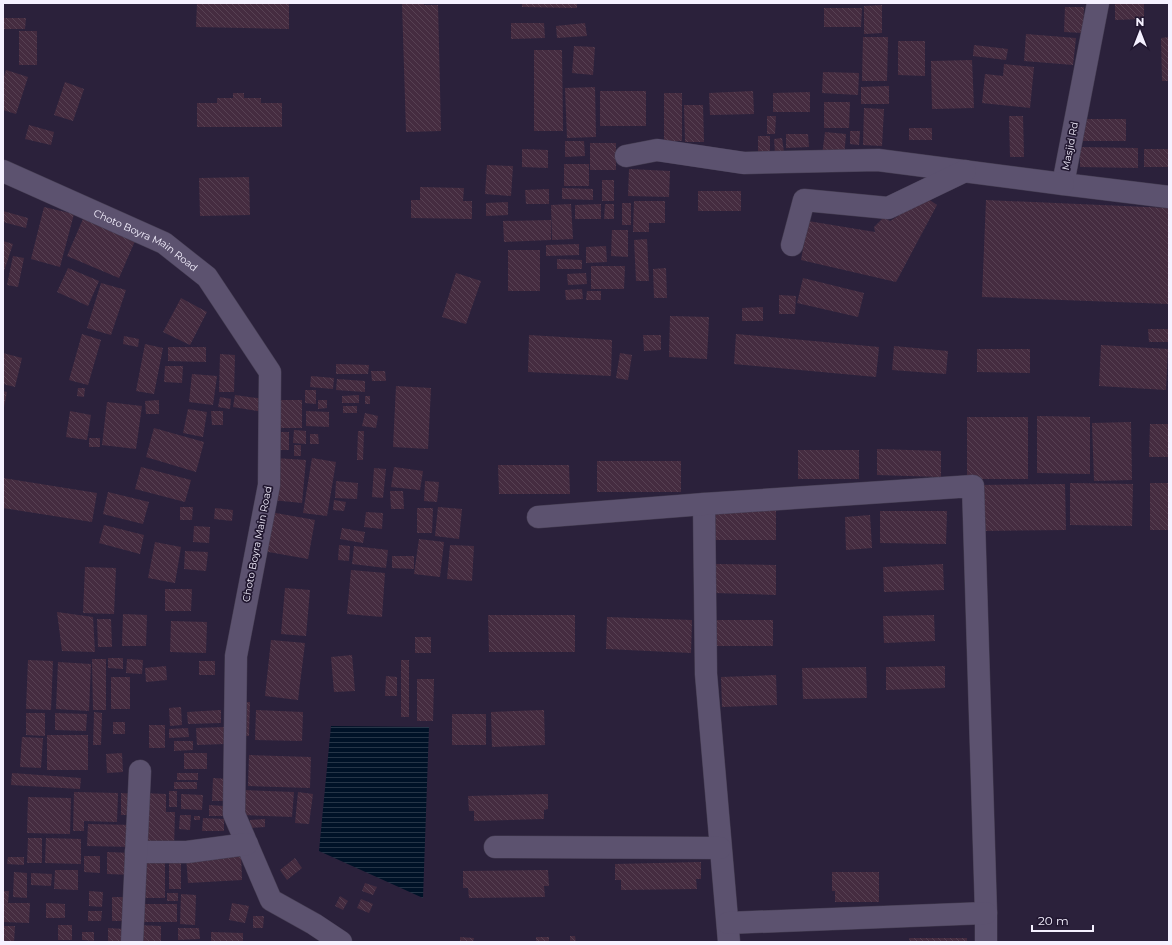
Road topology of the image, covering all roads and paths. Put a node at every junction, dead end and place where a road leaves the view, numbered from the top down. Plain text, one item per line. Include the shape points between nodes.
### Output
1 (1098, 3) edge
2 (626, 156) dead end
3 (3, 171) edge
4 (965, 171) junction
5 (1063, 184) junction
6 (1169, 197) edge
7 (792, 245) dead end
8 (704, 504) junction
9 (538, 517) dead end
10 (140, 771) dead end
11 (247, 844) junction
12 (495, 846) dead end
13 (720, 848) junction
14 (136, 852) junction
15 (986, 913) junction
16 (728, 933) edge
17 (132, 942) edge
18 (340, 942) edge
19 (986, 942) edge

1 - 5 street, Masjid Rd
2 - 4 street via 658,150 744,163 878,160
3 - 11 street, Choto Boyra Main Road via 164,243 207,277 270,372 269,485 236,656 234,814
4 - 5 street
4 - 7 street via 888,208 804,200
5 - 6 street, Masjid Rd
8 - 9 street
8 - 13 street via 706,674
8 - 15 street via 973,486
10 - 14 street
11 - 14 street via 187,852
11 - 18 street, Choto Boyra Main Road via 272,900
12 - 13 street
13 - 16 street
14 - 17 street
15 - 16 street
15 - 19 street

